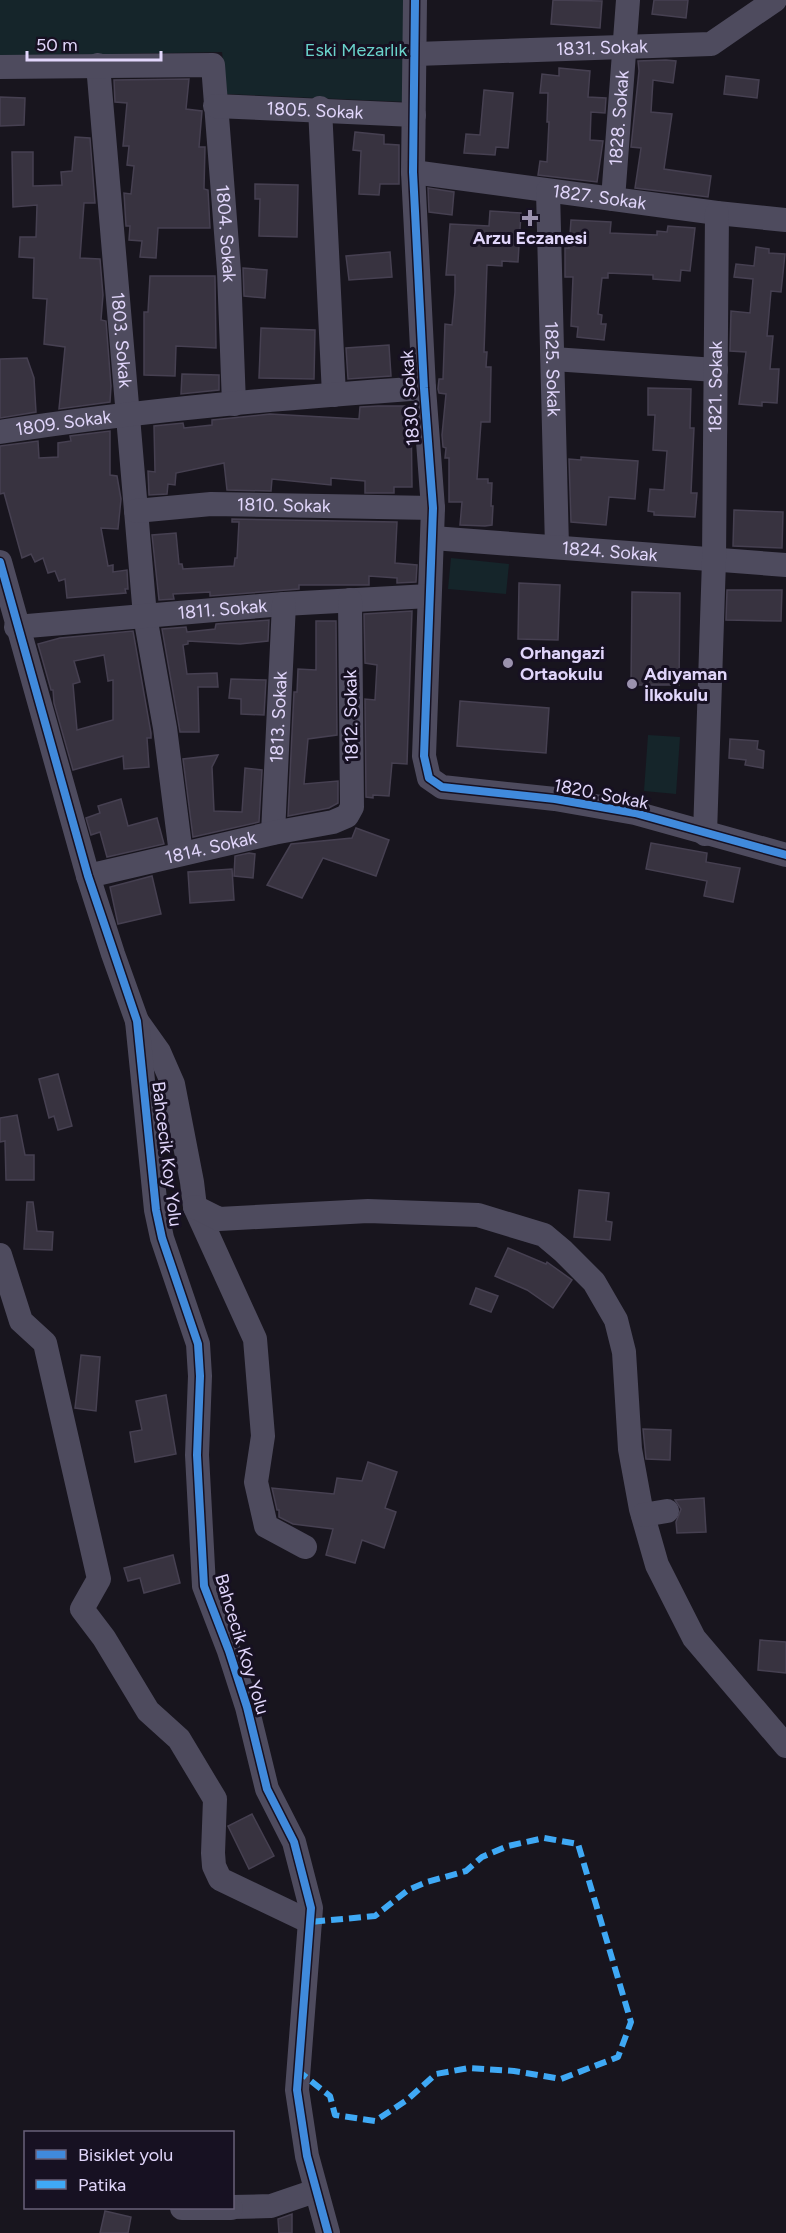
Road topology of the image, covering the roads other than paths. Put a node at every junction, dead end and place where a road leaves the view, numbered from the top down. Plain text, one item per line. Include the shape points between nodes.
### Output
1 (415, 0) edge
2 (628, 0) edge
3 (775, 0) edge
4 (626, 46) junction
5 (416, 54) junction
6 (98, 65) junction
7 (0, 67) edge
8 (215, 106) junction
9 (320, 108) junction
10 (414, 115) junction
11 (413, 172) junction
12 (548, 190) junction
13 (613, 199) junction
14 (717, 213) junction
15 (786, 220) edge
16 (553, 359) junction
17 (716, 370) junction
18 (424, 388) junction
19 (334, 394) junction
20 (234, 404) junction
21 (128, 416) junction
22 (0, 432) edge
23 (433, 508) junction
24 (135, 511) junction
25 (433, 537) junction
26 (557, 547) junction
27 (714, 560) junction
28 (0, 562) edge
29 (786, 565) edge
30 (429, 596) junction
31 (350, 600) junction
32 (284, 604) junction
33 (145, 616) junction
34 (16, 627) junction
35 (442, 787) joint
36 (333, 822) joint
37 (273, 833) junction
38 (705, 834) junction
39 (181, 854) junction
40 (786, 855) edge
41 (88, 876) junction
42 (137, 1021) junction
43 (195, 1207) junction
44 (0, 1255) edge
45 (667, 1511) dead end
46 (643, 1515) junction
47 (305, 1547) dead end
48 (786, 1746) edge
49 (310, 1922) junction
50 (315, 2191) junction
51 (234, 2207) edge
52 (328, 2233) edge

1 - 5 street, 1830. Sokak
2 - 4 street, 1828. Sokak
3 - 4 street, 1831. Sokak via 711,44
4 - 5 street, 1831. Sokak
4 - 13 street, 1828. Sokak
5 - 10 street, 1830. Sokak
6 - 7 street
6 - 8 street, 1804. Sokak via 213,65
6 - 21 street, 1803. Sokak
8 - 9 street, 1805. Sokak
8 - 20 street, 1804. Sokak via 229,271
9 - 10 street, 1805. Sokak
9 - 19 street
10 - 11 street, 1830. Sokak
11 - 12 street, 1827. Sokak
11 - 18 street, 1830. Sokak
12 - 13 street, 1827. Sokak
12 - 16 street, 1825. Sokak
13 - 14 street, 1827. Sokak
14 - 15 street, 1827. Sokak
14 - 17 street, 1821. Sokak
16 - 17 street
16 - 26 street, 1825. Sokak
17 - 27 street, 1821. Sokak
18 - 19 street, 1809. Sokak
18 - 23 street, 1830. Sokak
19 - 20 street, 1809. Sokak
20 - 21 street, 1809. Sokak
21 - 22 street, 1809. Sokak via 92,417
21 - 24 street, 1803. Sokak
23 - 24 street, 1810. Sokak via 211,504
23 - 25 street, 1830. Sokak
24 - 33 street, 1803. Sokak
25 - 26 street, 1824. Sokak
25 - 30 street, 1830. Sokak
26 - 27 street, 1824. Sokak
27 - 29 street, 1824. Sokak
27 - 38 street, 1821. Sokak
28 - 34 street
30 - 31 street, 1811. Sokak
30 - 35 street, 1830. Sokak via 424,756 429,778
31 - 32 street, 1811. Sokak
31 - 36 street, 1812. Sokak via 352,807 347,816
32 - 33 street, 1811. Sokak
32 - 37 street, 1813. Sokak
33 - 34 street, 1811. Sokak
33 - 39 street, 1803. Sokak via 165,728
34 - 41 street
35 - 38 street, 1820. Sokak via 555,799 635,813
36 - 37 street, 1814. Sokak
37 - 39 street, 1814. Sokak
38 - 40 street, 1820. Sokak
39 - 41 street, 1814. Sokak
41 - 42 street
42 - 43 street via 159,1052 173,1084
42 - 49 street, Bahcecik Koy Yolu via 156,1210 198,1344 197,1455 204,1586 230,1651 267,1789 294,1842
43 - 46 street via 219,1219 368,1211 478,1215 568,1245 616,1320 624,1352 630,1449
43 - 47 street via 255,1339 263,1436 256,1482 266,1526
44 - 49 street via 21,1321 45,1343 99,1579 82,1609 148,1711 179,1739 214,1799 213,1853 220,1879
45 - 46 street
46 - 48 street via 657,1565 694,1638
49 - 50 street, Bahcecik Koy Yolu via 297,2090
50 - 51 street via 271,2206
50 - 52 street, Bahcecik Koy Yolu

